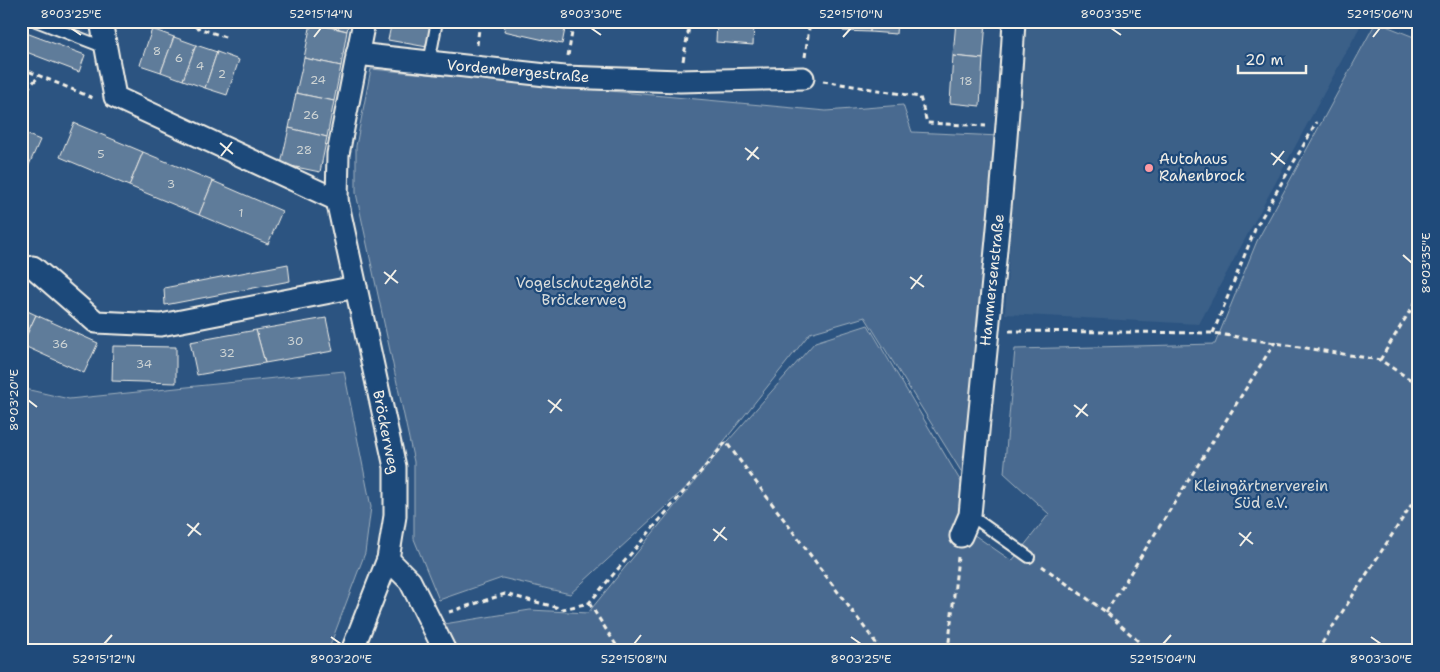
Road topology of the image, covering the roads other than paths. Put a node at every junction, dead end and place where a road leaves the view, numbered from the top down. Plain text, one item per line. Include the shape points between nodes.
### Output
1 (36, 21) edge
2 (101, 21) edge
3 (364, 21) edge
4 (437, 21) edge
5 (1014, 21) edge
6 (106, 48) junction
7 (357, 54) junction
8 (428, 63) junction
9 (803, 78) road end
10 (337, 200) junction
11 (33, 267) dead end
12 (356, 287) junction
13 (970, 515) junction
14 (961, 536) road end
15 (1029, 557) road end
16 (388, 559) junction
17 (352, 651) edge
18 (445, 651) edge

1 - 6 lane
2 - 6 street
3 - 7 street, Bröckerweg
4 - 8 lane
5 - 13 street, Hammersenstraße via 1009,123
6 - 10 street via 115,97
7 - 8 street, Vordembergestraße
7 - 10 street, Bröckerweg via 338,154
8 - 9 street, Vordembergestraße via 564,77 680,81
10 - 12 street, Bröckerweg
11 - 12 street via 96,322 161,325
12 - 16 street, Bröckerweg via 395,467 395,516
13 - 14 street, Hammersenstraße
13 - 15 lane
16 - 17 street, Bröckerweg
16 - 18 street via 410,581

